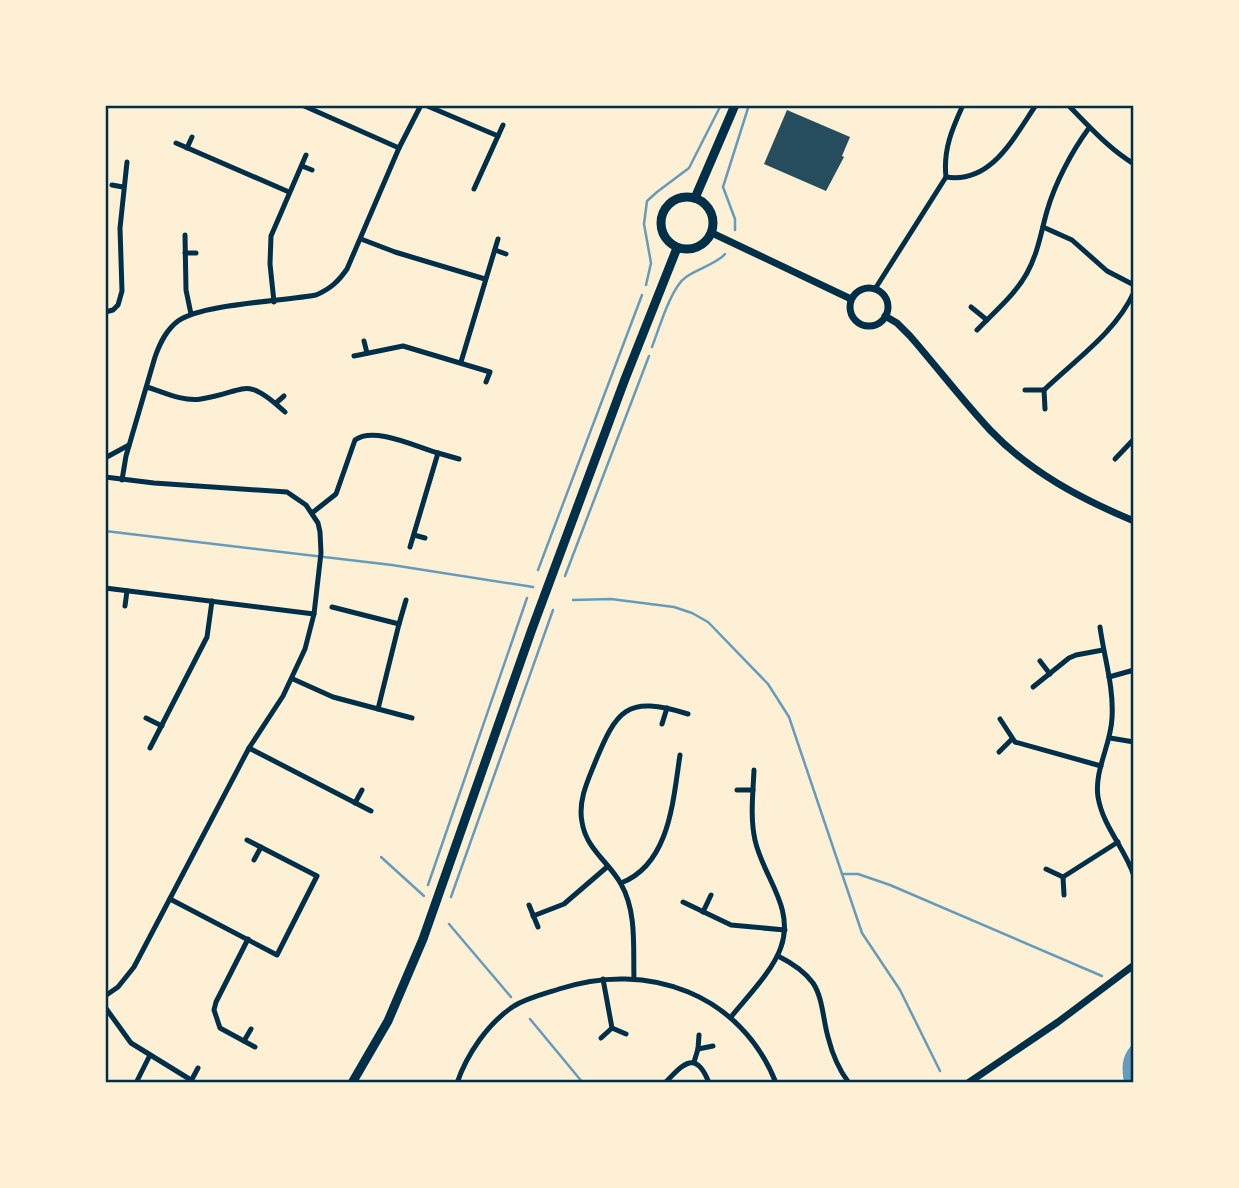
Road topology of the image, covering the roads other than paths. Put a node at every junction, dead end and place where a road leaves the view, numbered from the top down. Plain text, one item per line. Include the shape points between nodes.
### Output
1 (302, 105) edge
2 (423, 105) edge
3 (735, 105) edge
4 (963, 105) edge
5 (1037, 105) edge
6 (1069, 105) edge
7 (503, 125) dead end
8 (1089, 128) junction
9 (498, 136) junction
10 (192, 137) dead end
11 (176, 143) dead end
12 (187, 148) junction
13 (399, 148) junction
14 (306, 155) dead end
15 (127, 162) dead end
16 (1134, 164) edge
17 (302, 166) junction
18 (312, 170) dead end
19 (470, 175) dead end
20 (946, 177) junction
21 (479, 178) junction
22 (112, 186) dead end
23 (123, 187) junction
24 (474, 189) dead end
25 (289, 192) junction
26 (695, 198) junction
27 (1043, 227) junction
28 (712, 233) junction
29 (185, 234) dead end
30 (361, 239) junction
31 (498, 239) dead end
32 (677, 248) junction
33 (495, 250) junction
34 (185, 253) junction
35 (196, 253) dead end
36 (506, 254) dead end
37 (485, 279) junction
38 (1134, 285) edge
39 (875, 289) junction
40 (1134, 292) edge
41 (851, 299) junction
42 (274, 302) junction
43 (971, 307) dead end
44 (105, 312) edge
45 (191, 314) junction
46 (886, 316) junction
47 (986, 320) junction
48 (977, 331) dead end
49 (364, 341) dead end
50 (367, 353) junction
51 (354, 356) dead end
52 (461, 362) junction
53 (486, 382) dead end
54 (146, 387) junction
55 (1025, 390) dead end
56 (1044, 390) junction
57 (284, 396) dead end
58 (276, 403) junction
59 (1045, 409) dead end
60 (285, 412) dead end
61 (1134, 439) edge
62 (129, 445) junction
63 (1131, 446) edge
64 (438, 453) junction
65 (105, 458) edge
66 (459, 459) dead end
67 (1115, 459) dead end
68 (105, 477) edge
69 (122, 481) junction
70 (312, 513) junction
71 (1134, 521) edge
72 (414, 535) junction
73 (425, 538) dead end
74 (410, 547) dead end
75 (105, 588) edge
76 (127, 591) junction
77 (406, 600) dead end
78 (212, 601) junction
79 (125, 606) dead end
80 (332, 607) dead end
81 (314, 614) junction
82 (399, 624) junction
83 (1100, 627) dead end
84 (1103, 650) junction
85 (1041, 661) dead end
86 (1134, 670) edge
87 (1050, 674) junction
88 (1109, 677) junction
89 (293, 679) junction
90 (1033, 687) dead end
91 (667, 708) junction
92 (378, 709) junction
93 (688, 714) dead end
94 (146, 718) dead end
95 (412, 718) dead end
96 (1000, 719) dead end
97 (662, 724) dead end
98 (162, 726) junction
99 (1110, 738) junction
100 (1012, 739) junction
101 (1134, 743) edge
102 (150, 748) dead end
103 (249, 748) junction
104 (999, 752) dead end
105 (680, 755) dead end
106 (1101, 766) junction
107 (754, 770) dead end
108 (362, 790) dead end
109 (737, 790) dead end
110 (753, 790) junction
111 (355, 803) junction
112 (371, 811) dead end
113 (247, 840) dead end
114 (1118, 842) junction
115 (261, 847) junction
116 (254, 860) dead end
117 (607, 867) junction
118 (1046, 869) dead end
119 (1134, 876) edge
120 (1063, 877) junction
121 (621, 883) junction
122 (711, 895) dead end
123 (1064, 895) dead end
124 (170, 900) junction
125 (683, 902) dead end
126 (529, 905) dead end
127 (703, 912) junction
128 (533, 916) junction
129 (538, 927) dead end
130 (785, 930) junction
131 (248, 939) junction
132 (277, 955) junction
133 (778, 956) junction
134 (284, 958) dead end
135 (1134, 965) edge
136 (603, 979) junction
137 (634, 979) junction
138 (105, 996) edge
139 (105, 1007) edge
140 (731, 1017) junction
141 (612, 1028) junction
142 (251, 1029) dead end
143 (626, 1034) dead end
144 (699, 1035) dead end
145 (601, 1038) dead end
146 (244, 1041) junction
147 (713, 1046) dead end
148 (255, 1047) dead end
149 (698, 1049) junction
150 (150, 1055) junction
151 (694, 1062) junction
152 (198, 1069) dead end
153 (190, 1082) edge
154 (776, 1082) edge
155 (136, 1083) edge
156 (352, 1083) edge
157 (457, 1083) edge
158 (665, 1083) edge
159 (709, 1083) edge
160 (766, 1083) edge
161 (849, 1083) edge
162 (968, 1083) edge

1 - 13 street
2 - 9 street
2 - 13 street
3 - 26 main road
4 - 20 street via 947,142
5 - 20 street via 992,165 970,177
6 - 8 street
7 - 9 street
8 - 16 street
8 - 27 street via 1054,194
9 - 21 street
10 - 12 street
11 - 12 street
12 - 25 street
13 - 30 street
14 - 17 street
15 - 23 street
17 - 18 street
17 - 25 street
19 - 21 street
20 - 39 street
21 - 24 street
22 - 23 street
23 - 44 street via 122,291 118,305
25 - 42 street via 271,236
26 - 28 main road via 709,208
26 - 32 main road via 672,201 662,214 661,230
27 - 38 street via 1072,240 1107,271
27 - 47 street via 1027,274
28 - 32 main road via 701,246
28 - 41 street
29 - 34 street
30 - 37 street
30 - 42 street via 347,269 329,289
31 - 33 street
32 - 156 main road via 536,616 423,939 388,1021
33 - 36 street
33 - 37 street
34 - 35 street
34 - 45 street
37 - 52 street
39 - 41 street via 864,289
39 - 46 street via 887,300
40 - 56 street via 1112,326
41 - 46 street via 850,312 857,323 869,327
42 - 45 street
43 - 47 street
45 - 54 street via 169,329 161,341
46 - 71 street via 910,336 991,432 1016,453 1083,498
47 - 48 street
49 - 50 street
50 - 51 street
50 - 52 street via 403,346
52 - 53 street via 490,372
54 - 58 street via 187,399 248,387
54 - 62 street
55 - 56 street
56 - 59 street
57 - 58 street
58 - 60 street
61 - 63 street
62 - 65 street
62 - 69 street
63 - 67 street
64 - 66 street
64 - 70 street via 374,434 359,437 336,494
64 - 72 street
68 - 69 street
69 - 70 street via 272,489 299,498
70 - 81 street via 321,542
72 - 73 street
72 - 74 street
75 - 76 street
76 - 78 street
76 - 79 street
77 - 82 street
78 - 81 street
78 - 98 street via 207,637
80 - 82 street
81 - 89 street
82 - 92 street
83 - 84 street
84 - 87 street via 1076,655
84 - 88 street
85 - 87 street
86 - 88 street
87 - 90 street
88 - 99 street
89 - 92 street via 333,697
89 - 103 street
91 - 93 street
91 - 97 street
91 - 117 street via 633,708 613,722 585,788 581,820
92 - 95 street
94 - 98 street
96 - 100 street
98 - 102 street
99 - 101 street
99 - 106 street
100 - 104 street
100 - 106 street
103 - 111 street
103 - 124 street
105 - 121 street via 664,834 652,859
106 - 114 street via 1101,809
107 - 110 street
108 - 111 street
109 - 110 street
110 - 130 street via 755,838 783,906
111 - 112 street
113 - 115 street
114 - 119 street
114 - 120 street
115 - 116 street
115 - 132 street via 317,876
117 - 121 street
117 - 128 street via 564,904
118 - 120 street
120 - 123 street
121 - 137 street via 632,917
122 - 127 street
124 - 131 street
124 - 138 street via 134,967
125 - 127 street
126 - 128 street
127 - 130 street via 738,927
128 - 129 street
130 - 133 street
131 - 132 street
131 - 146 street via 214,1010 220,1028
132 - 134 street
133 - 140 street
133 - 161 street via 803,973 817,991 828,1040
135 - 162 street
136 - 137 street
136 - 141 street
136 - 157 street via 513,1006 475,1046
137 - 140 street via 673,986
139 - 150 street via 131,1043
140 - 154 street via 759,1047
141 - 143 street
141 - 145 street
142 - 146 street
144 - 149 street
146 - 148 street
147 - 149 street
149 - 151 street
150 - 153 street
150 - 155 street
151 - 158 street via 682,1064
151 - 159 street
152 - 153 street
154 - 160 street

